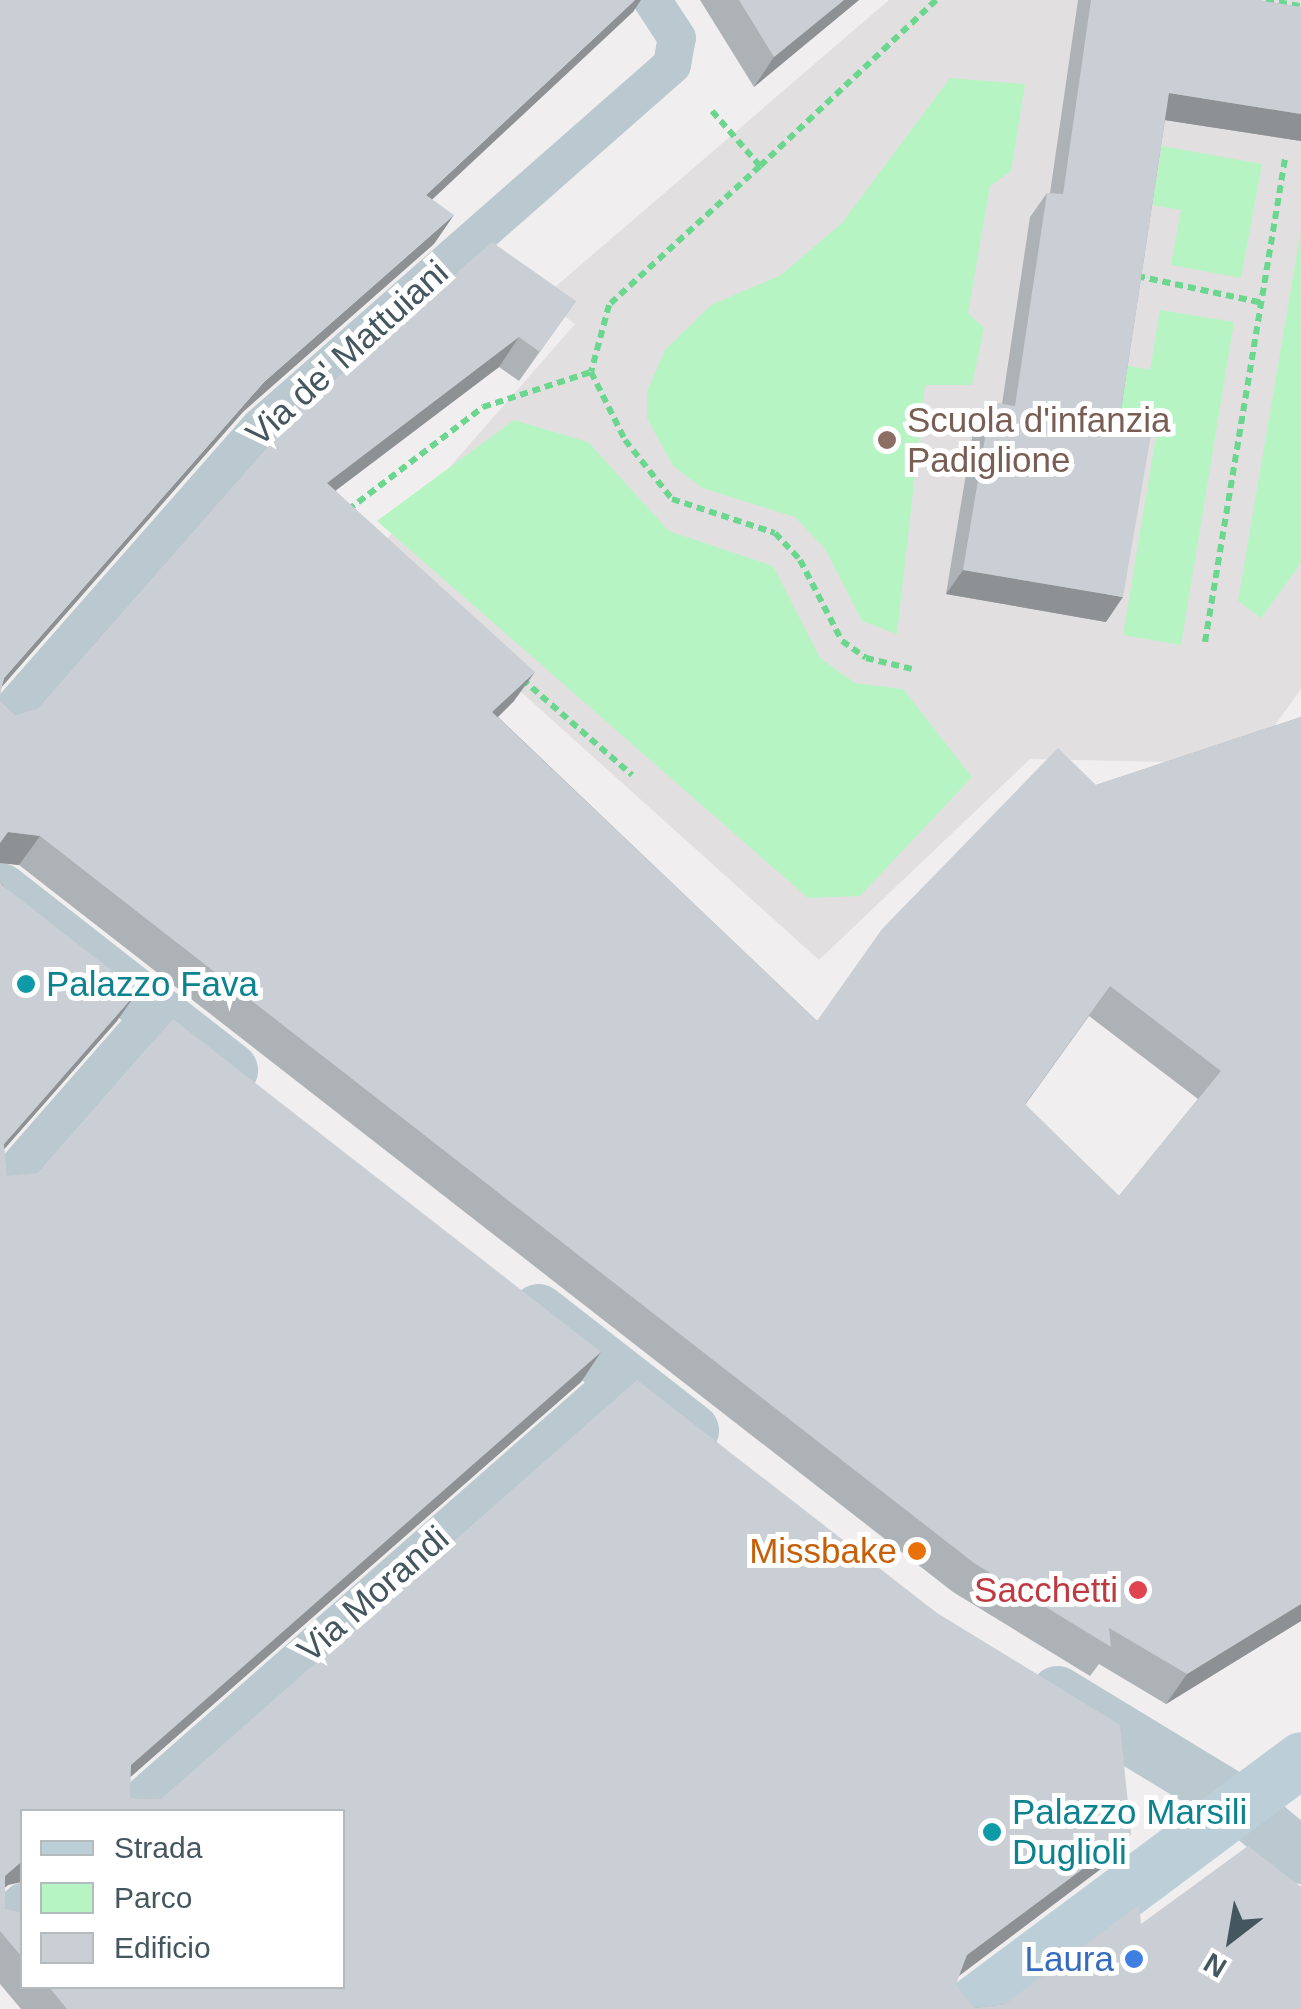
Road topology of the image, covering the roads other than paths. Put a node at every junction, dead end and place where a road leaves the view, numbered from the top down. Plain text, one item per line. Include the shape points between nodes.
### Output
1 (652, 0) edge
2 (0, 723) edge
3 (0, 890) edge
4 (156, 1011) junction
5 (280, 1108) edge
6 (0, 1188) edge
7 (497, 1279) edge
8 (621, 1376) junction
9 (731, 1461) edge
10 (1014, 1667) edge
11 (1301, 1759) edge
12 (1236, 1802) junction
13 (128, 1809) edge
14 (1301, 1856) edge
15 (20, 1904) edge
16 (0, 1922) edge
17 (966, 2009) edge

1 - 2 lane, Via de' Mattuiani via 677,38 672,65 260,427
3 - 4 street
4 - 5 street
4 - 6 lane
7 - 8 street
8 - 9 street
8 - 13 lane, Via Morandi
10 - 12 street
11 - 12 street
12 - 14 street
12 - 17 street
15 - 16 lane

